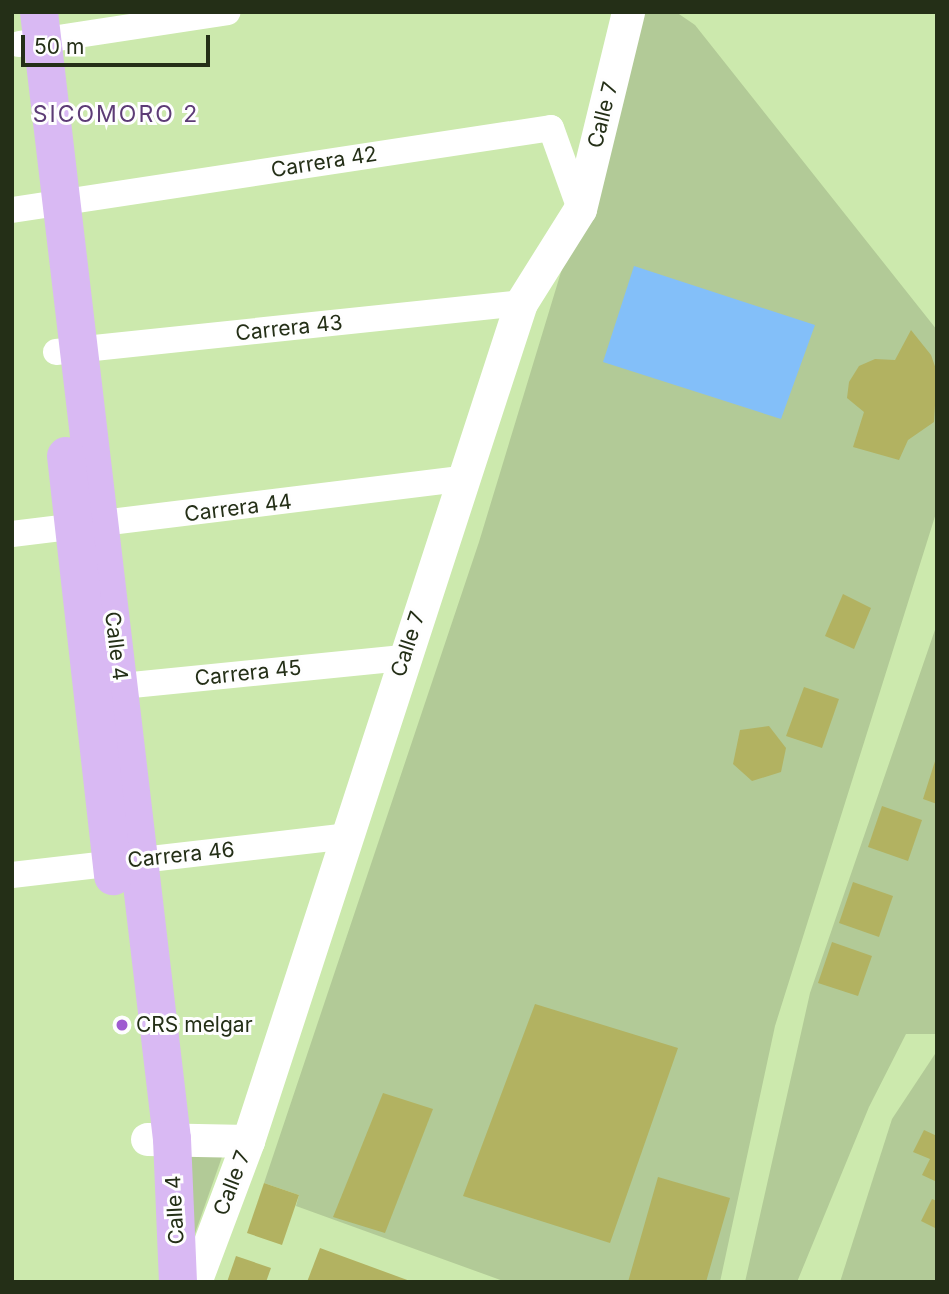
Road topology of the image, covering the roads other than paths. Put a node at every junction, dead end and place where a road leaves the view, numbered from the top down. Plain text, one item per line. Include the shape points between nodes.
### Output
1 (228, 12) edge
2 (628, 12) edge
3 (29, 27) edge
4 (38, 206) edge
5 (580, 209) junction
6 (521, 303) junction
7 (68, 351) junction
8 (463, 479) junction
9 (87, 527) junction
10 (12, 534) edge
11 (403, 658) junction
12 (107, 688) junction
13 (349, 836) junction
14 (124, 861) junction
15 (12, 875) edge
16 (159, 1139) junction
17 (248, 1141) junction
18 (158, 1282) edge
19 (178, 1282) edge
20 (195, 1282) edge

1 - 3 street
2 - 5 street, Calle 7
3 - 4 main road, Calle 4
4 - 5 street, Carrera 42 via 551,128
4 - 7 main road, Calle 4
5 - 6 street, Calle 7
6 - 7 street, Carrera 43
6 - 8 street, Calle 7
7 - 9 main road, Calle 4
8 - 9 street, Carrera 44
8 - 11 street, Calle 7
9 - 10 street, Carrera 44
9 - 12 main road, Calle 4
11 - 12 street, Carrera 45
11 - 13 street, Calle 7
12 - 14 main road, Calle 4
13 - 14 street, Carrera 46
13 - 17 street, Calle 7
14 - 15 street, Carrera 46
14 - 16 main road, Calle 4
16 - 17 street
16 - 18 main road, Calle 4
16 - 19 main road, Calle 4
17 - 20 street, Calle 7

